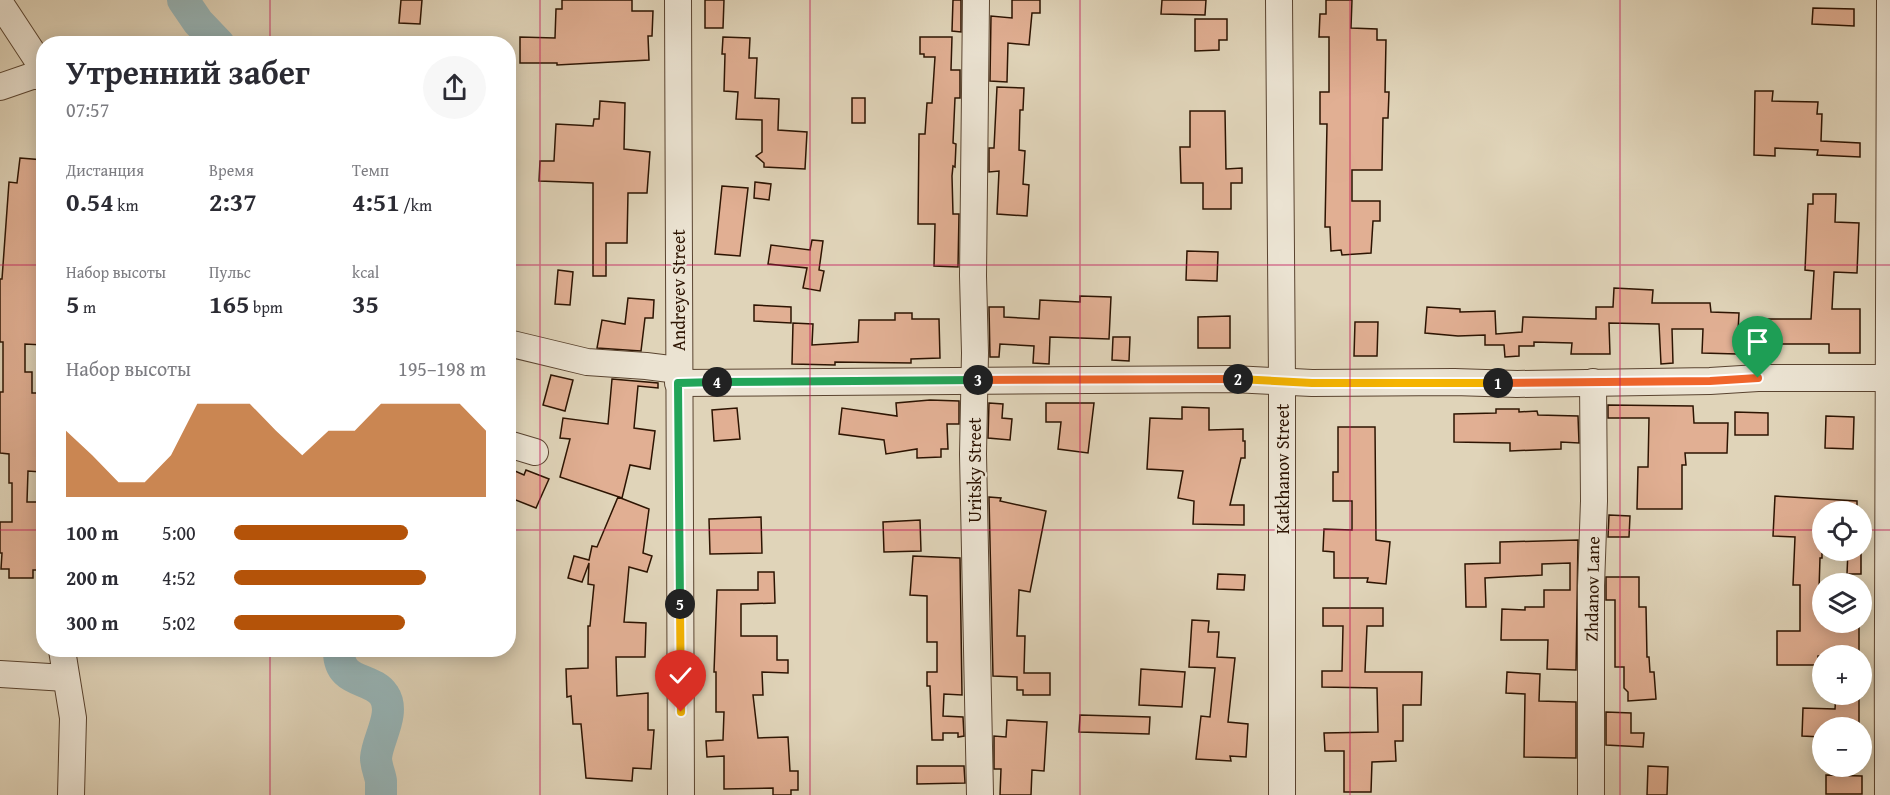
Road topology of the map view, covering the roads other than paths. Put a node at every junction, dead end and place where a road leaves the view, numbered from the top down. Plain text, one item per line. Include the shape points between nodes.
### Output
1 (678, 0) edge
2 (976, 0) edge
3 (1279, 0) edge
4 (1890, 0) edge
5 (0, 3) edge
6 (36, 58) edge
7 (36, 76) edge
8 (0, 87) edge
9 (516, 345) edge
10 (678, 377) junction
11 (1890, 378) edge
12 (974, 380) junction
13 (1282, 381) junction
14 (1593, 382) junction
15 (516, 446) edge
16 (535, 452) dead end
17 (63, 657) edge
18 (0, 674) edge
19 (66, 678) junction
20 (71, 795) edge
21 (681, 795) edge
22 (980, 795) edge
23 (1282, 795) edge
24 (1591, 795) edge
25 (1888, 795) edge

1 - 10 street, Andreyev Street
2 - 12 street, Uritsky Street
3 - 13 street, Katkhanov Street
4 - 11 street
5 - 6 street
7 - 8 street
9 - 10 street via 587,362 646,366
10 - 12 street
10 - 21 street, Andreyev Street
11 - 14 street
11 - 25 street
12 - 13 street
12 - 22 street, Uritsky Street
13 - 14 street
13 - 23 street, Katkhanov Street
14 - 24 street, Zhdanov Lane
15 - 16 street
17 - 19 street
18 - 19 street
19 - 20 street via 73,718

